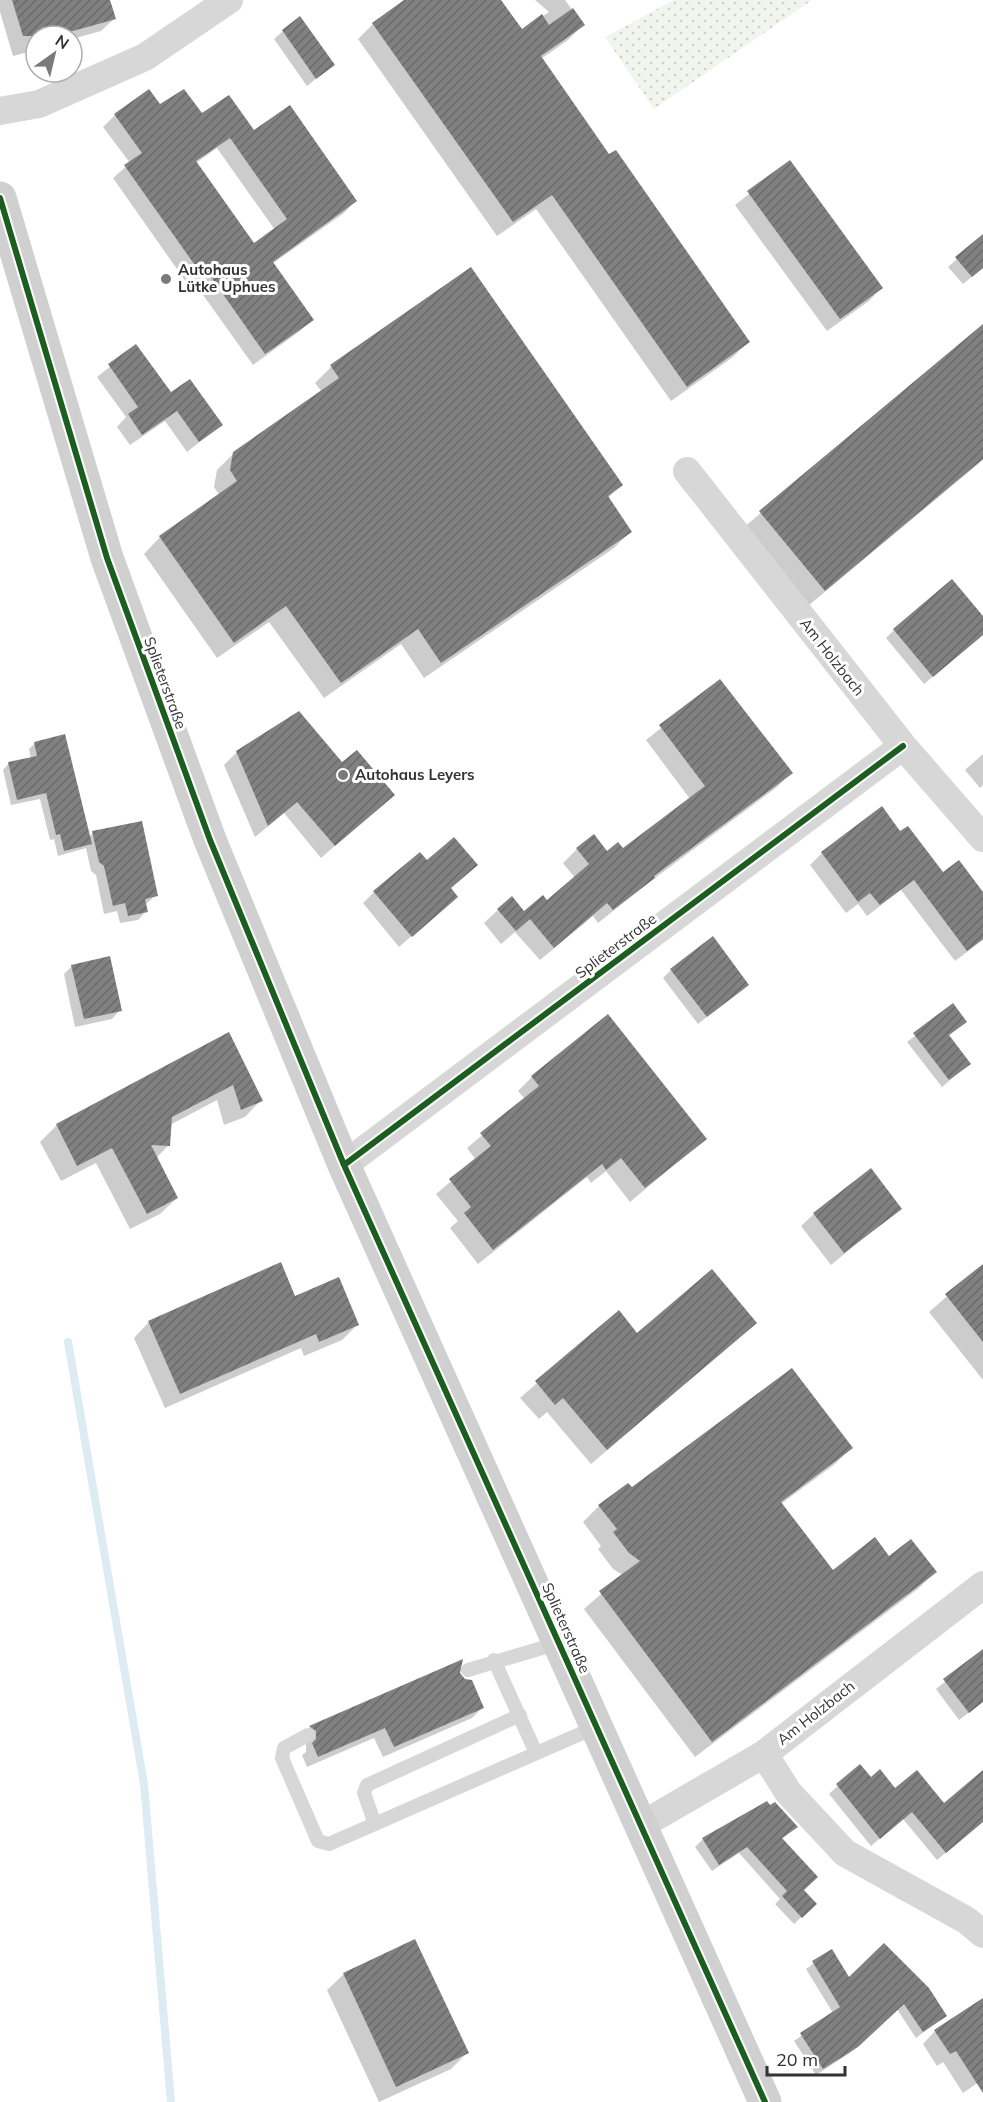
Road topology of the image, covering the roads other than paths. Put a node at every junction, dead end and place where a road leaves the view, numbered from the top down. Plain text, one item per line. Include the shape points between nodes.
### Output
1 (229, 0) edge
2 (0, 111) edge
3 (0, 198) edge
4 (687, 471) dead end
5 (903, 747) junction
6 (983, 838) edge
7 (344, 1165) junction
8 (983, 1585) edge
9 (559, 1643) junction
10 (495, 1660) junction
11 (468, 1670) dead end
12 (520, 1715) junction
13 (596, 1726) junction
14 (308, 1735) dead end
15 (536, 1753) junction
16 (764, 1754) junction
17 (375, 1824) junction
18 (640, 1826) junction
19 (983, 1935) edge
20 (765, 2102) edge

1 - 2 street via 146,57 39,104
3 - 7 street, Splieterstraße via 107,558 210,840
4 - 5 street, Am Holzbach
5 - 6 street, Am Holzbach
5 - 7 street, Splieterstraße
7 - 9 street, Splieterstraße
8 - 16 street, Am Holzbach
9 - 10 lane
9 - 13 street, Splieterstraße
10 - 11 lane
10 - 12 lane
12 - 15 lane
12 - 17 lane via 367,1785 364,1793
13 - 15 lane
13 - 18 street, Splieterstraße
14 - 17 lane via 284,1748 282,1758 318,1841 329,1844
15 - 17 lane
16 - 18 street, Am Holzbach
16 - 19 street via 788,1792 845,1853 966,1920
18 - 20 street, Splieterstraße

